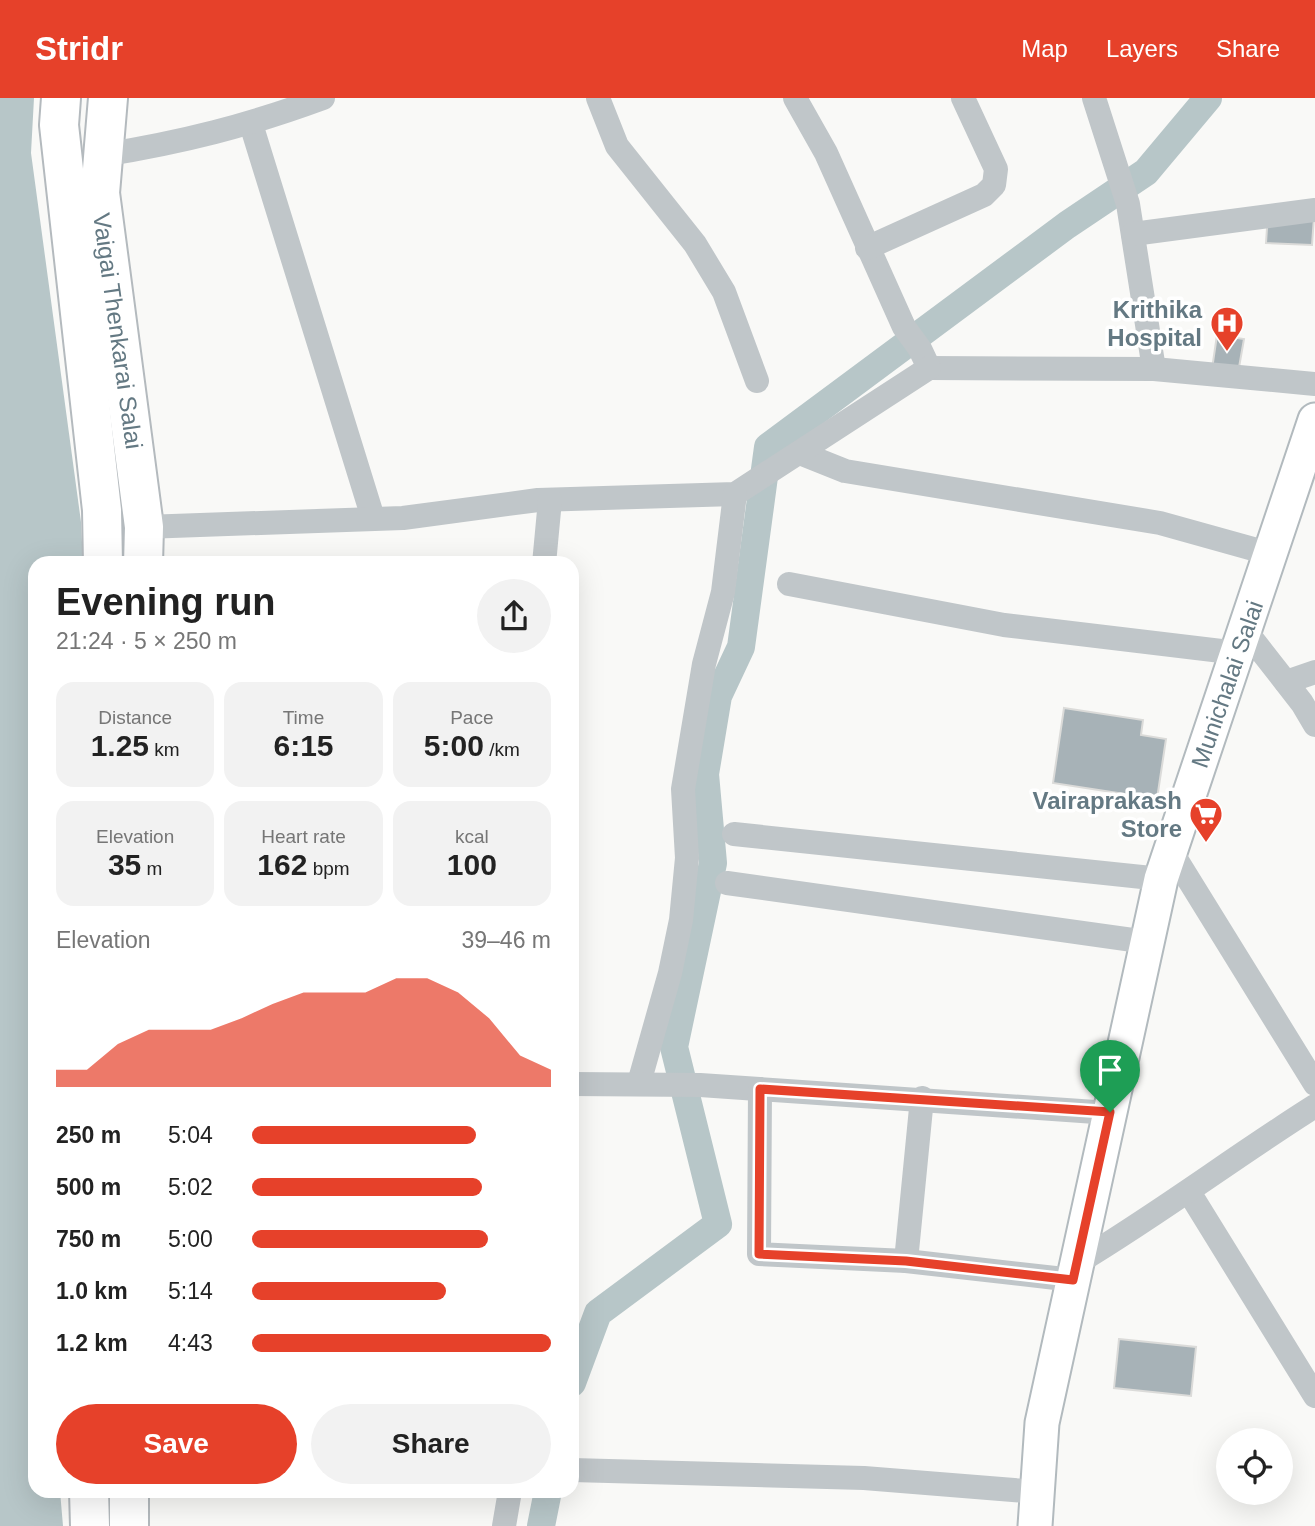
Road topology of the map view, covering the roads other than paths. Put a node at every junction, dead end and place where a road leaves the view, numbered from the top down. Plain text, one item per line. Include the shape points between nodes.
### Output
1 (61, 98) edge
2 (108, 98) edge
3 (323, 98) edge
4 (598, 98) edge
5 (795, 98) edge
6 (963, 98) edge
7 (1094, 98) edge
8 (251, 124) junction
9 (103, 155) junction
10 (1315, 210) edge
11 (1133, 234) junction
12 (867, 248) junction
13 (925, 358) junction
14 (1154, 369) junction
15 (757, 381) dead end
16 (1315, 384) edge
17 (1315, 420) edge
18 (791, 459) junction
19 (742, 491) junction
20 (550, 500) junction
21 (373, 518) junction
22 (143, 545) edge
23 (1271, 554) junction
24 (103, 556) edge
25 (545, 556) edge
26 (789, 584) dead end
27 (1241, 641) junction
28 (1315, 672) edge
29 (1286, 682) junction
30 (1315, 725) edge
31 (734, 834) dead end
32 (1166, 865) junction
33 (727, 883) dead end
34 (1147, 942) junction
35 (639, 1083) junction
36 (579, 1084) edge
37 (1315, 1084) edge
38 (760, 1089) junction
39 (922, 1098) junction
40 (1315, 1106) edge
41 (1110, 1112) junction
42 (1189, 1192) junction
43 (906, 1261) junction
44 (1075, 1272) junction
45 (1315, 1396) edge
46 (579, 1470) edge
47 (1038, 1492) junction
48 (89, 1498) edge
49 (129, 1498) edge
50 (509, 1498) edge
51 (90, 1526) edge
52 (129, 1526) edge
53 (504, 1526) edge
54 (1035, 1526) edge

1 - 24 main road, Vaigai Thenkarai Salai via 59,125 102,510
2 - 9 main road, Vaigai Thenkarai Salai
3 - 8 street
4 - 15 street via 617,146 695,244 724,292
5 - 12 street via 826,153
6 - 12 street via 996,169 994,186 984,195
7 - 11 street
8 - 9 street via 188,141
8 - 21 street
9 - 22 main road, Vaigai Thenkarai Salai via 100,193
10 - 11 street
11 - 14 street
12 - 13 street via 904,327
13 - 14 street
13 - 18 street
14 - 16 street
17 - 23 main road, Munichalai Salai
18 - 19 street
18 - 23 street via 1160,523
19 - 20 street
19 - 35 street via 704,664 683,789 687,858 681,920
20 - 21 street
20 - 25 street
21 - 22 street
23 - 27 main road, Munichalai Salai
26 - 27 street via 1004,625
27 - 29 street
27 - 32 main road, Munichalai Salai
28 - 29 street
29 - 30 street
31 - 32 street
32 - 34 main road, Munichalai Salai
32 - 37 street
33 - 34 street
34 - 41 main road, Munichalai Salai
35 - 36 street
35 - 38 street
38 - 39 street
38 - 43 street via 759,1254
39 - 41 street
39 - 43 street
40 - 42 street
41 - 44 main road, Munichalai Salai
42 - 44 street
42 - 45 street
43 - 44 street
44 - 47 main road, Munichalai Salai via 1042,1423
46 - 47 street via 864,1478
47 - 54 main road, Munichalai Salai
48 - 51 main road
49 - 52 main road
50 - 53 street

